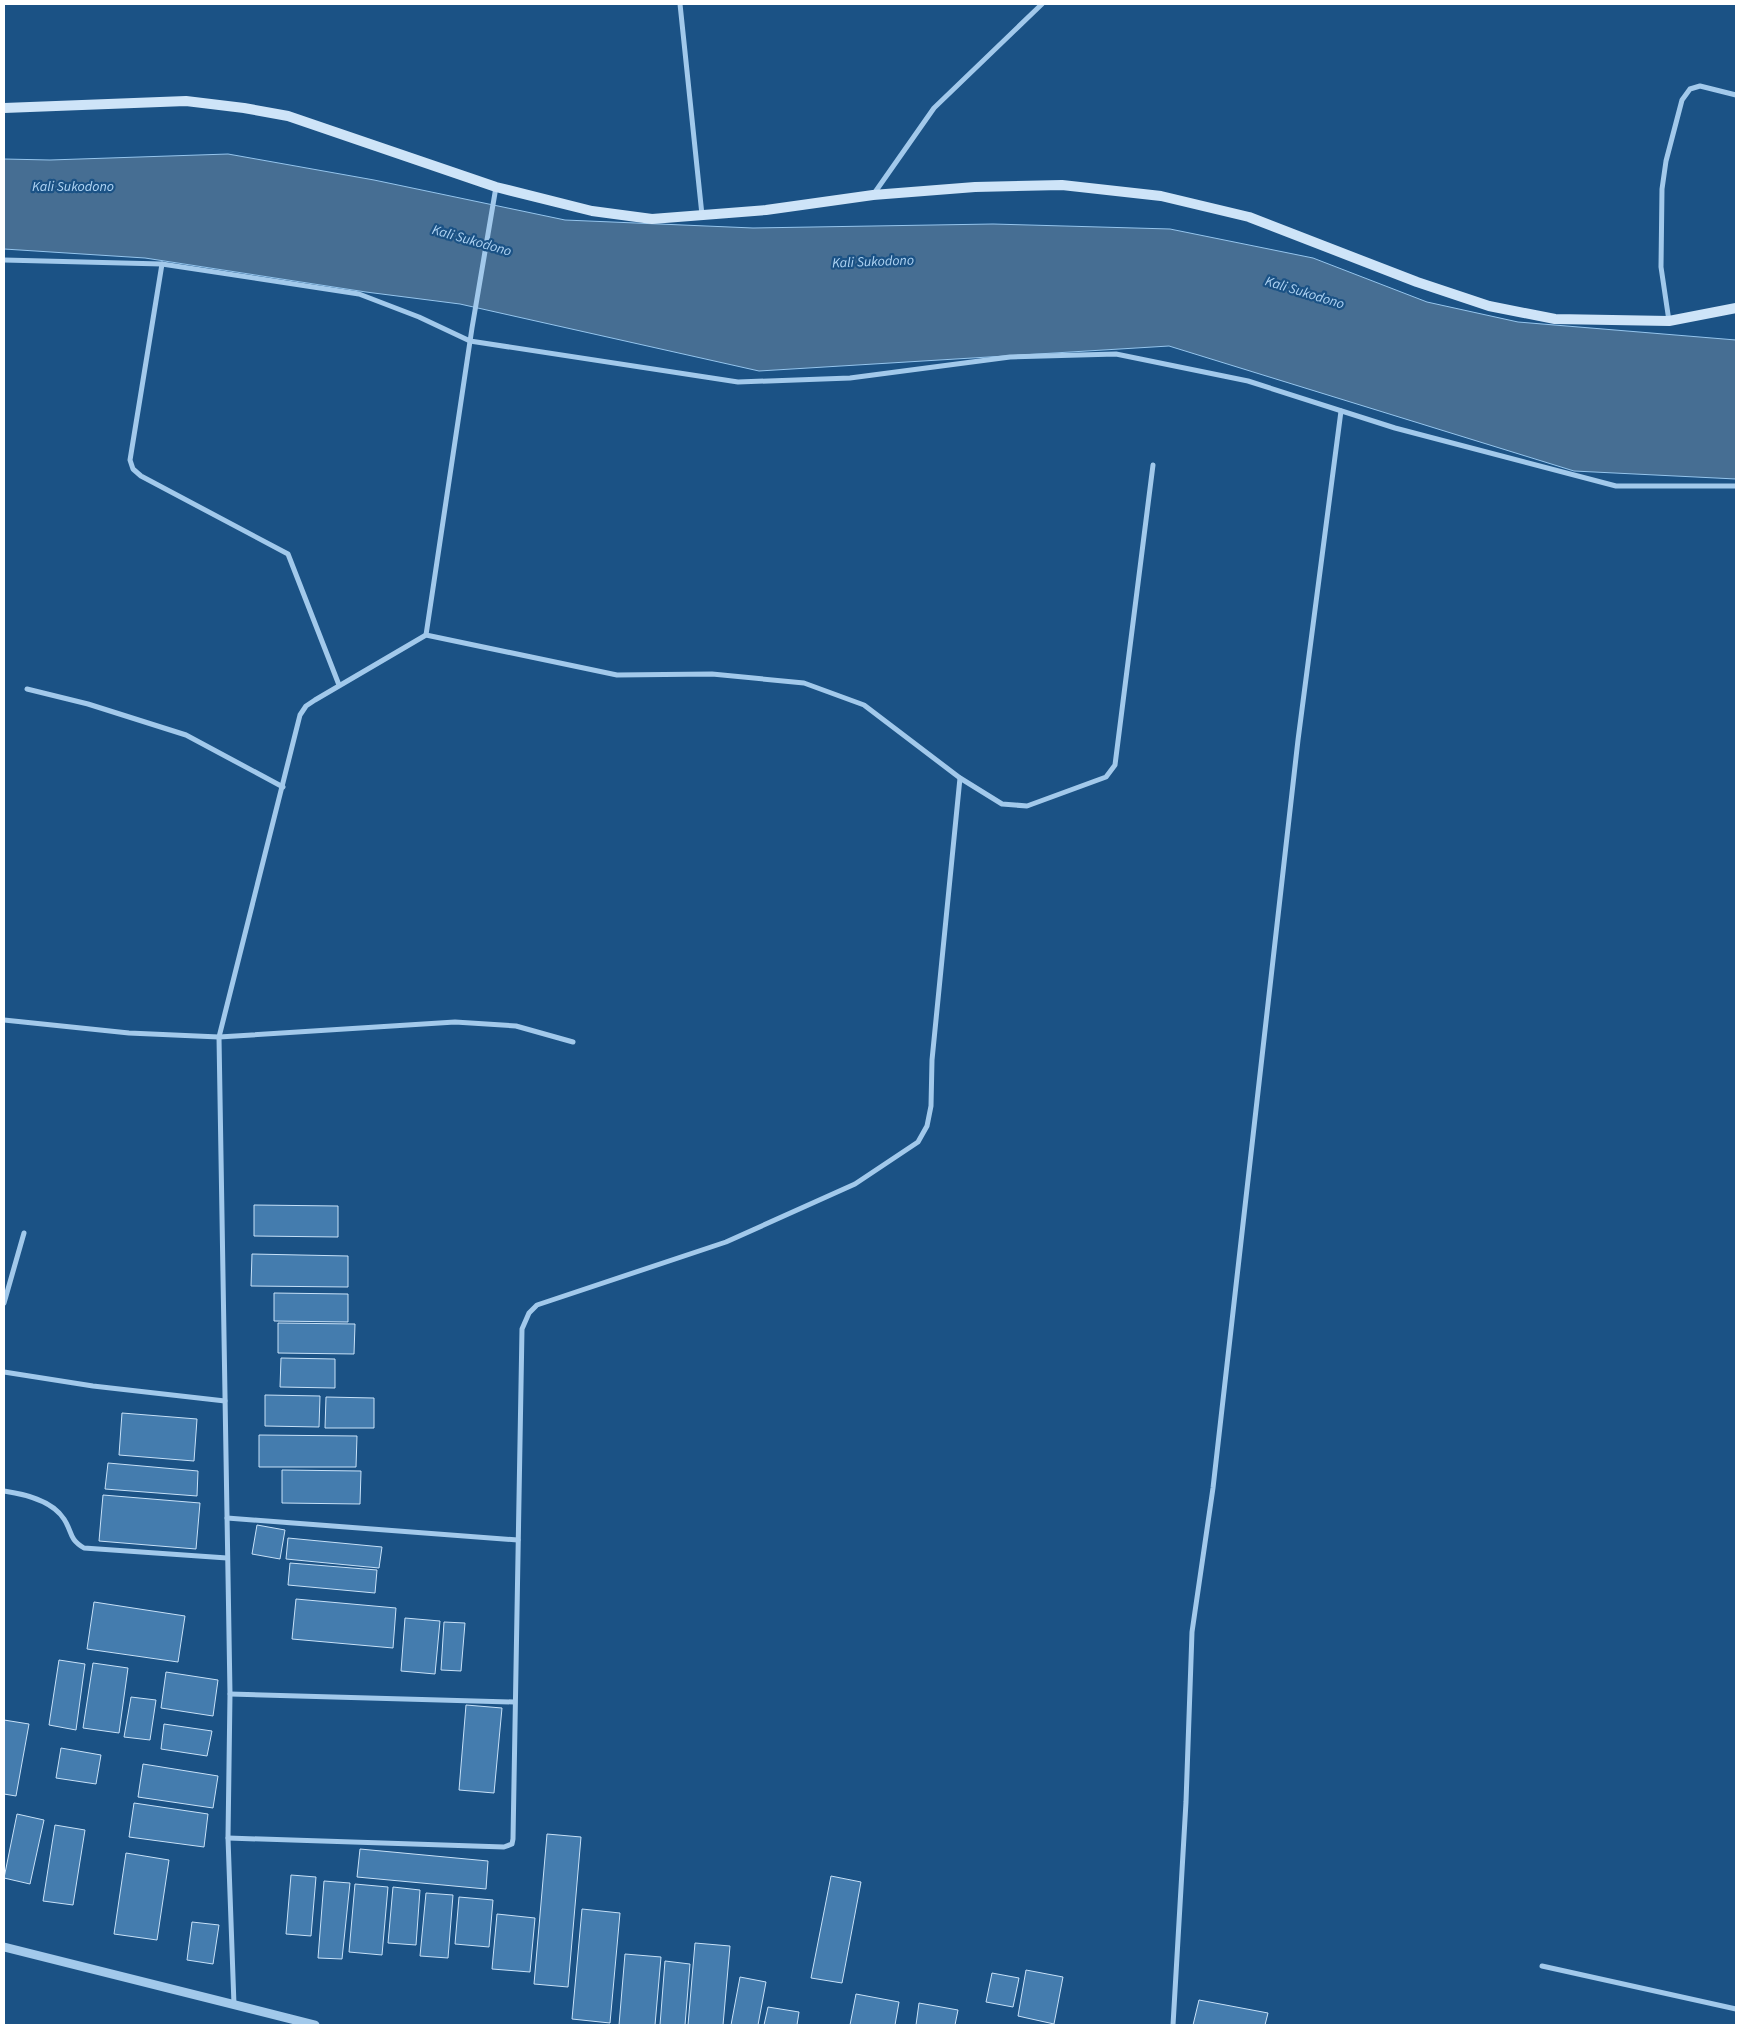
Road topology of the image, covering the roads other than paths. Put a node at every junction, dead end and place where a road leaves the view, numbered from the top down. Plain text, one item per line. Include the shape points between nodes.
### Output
1 (680, 4) edge
2 (1042, 4) edge
3 (1736, 95) edge
4 (4, 108) edge
5 (496, 187) junction
6 (873, 195) junction
7 (702, 215) junction
8 (4, 260) edge
9 (162, 264) junction
10 (1736, 308) edge
11 (1669, 321) junction
12 (470, 341) junction
13 (1341, 411) junction
14 (1153, 465) dead end
15 (1736, 486) edge
16 (426, 635) junction
17 (338, 685) junction
18 (27, 689) dead end
19 (960, 778) junction
20 (282, 787) junction
21 (4, 1020) edge
22 (219, 1037) junction
23 (572, 1042) dead end
24 (24, 1233) dead end
25 (4, 1304) edge
26 (4, 1372) edge
27 (225, 1401) junction
28 (4, 1491) edge
29 (226, 1518) junction
30 (518, 1540) junction
31 (227, 1558) junction
32 (230, 1694) junction
33 (514, 1702) junction
34 (228, 1838) junction
35 (4, 1947) edge
36 (1542, 1966) dead end
37 (234, 2005) junction
38 (1736, 2010) edge
39 (315, 2025) edge
40 (1172, 2025) edge

1 - 7 street
2 - 6 street via 934,108
3 - 11 street via 1700,86 1690,89 1682,100 1662,189 1661,268
4 - 5 main road via 186,102 244,108 288,116
5 - 7 main road via 592,211 652,219
5 - 12 street
6 - 7 main road
6 - 11 main road via 975,187 1062,185 1161,196 1249,217 1416,282 1489,306 1555,319
8 - 9 street
9 - 12 street via 359,294
9 - 17 street via 130,460 133,469 288,554
10 - 11 main road
12 - 13 street via 738,382 850,378 1010,357 1116,354 1248,381
12 - 16 street
13 - 15 street via 1616,486
13 - 40 street via 1298,740 1214,1478 1192,1632 1186,1802
14 - 19 street via 1115,765 1106,777 1027,806 1002,804
16 - 17 street
16 - 19 street via 617,675 712,674 804,683 864,705
17 - 20 street via 306,706 300,715
18 - 20 street via 88,704 186,735
19 - 30 street via 932,1060 931,1106 927,1126 918,1142 855,1184 726,1242 537,1305 529,1312 522,1329
20 - 22 street
21 - 22 street via 129,1033
22 - 23 street via 455,1022 516,1026
22 - 27 street
24 - 25 street
26 - 27 street
27 - 29 street
28 - 31 street via 31,1495 47,1504 64,1518 74,1542 84,1548
29 - 30 street
29 - 31 street
30 - 33 street
31 - 32 street
32 - 33 street
32 - 34 street
33 - 34 street via 513,1839 508,1846
34 - 37 street
35 - 37 street
36 - 38 street
37 - 39 street

